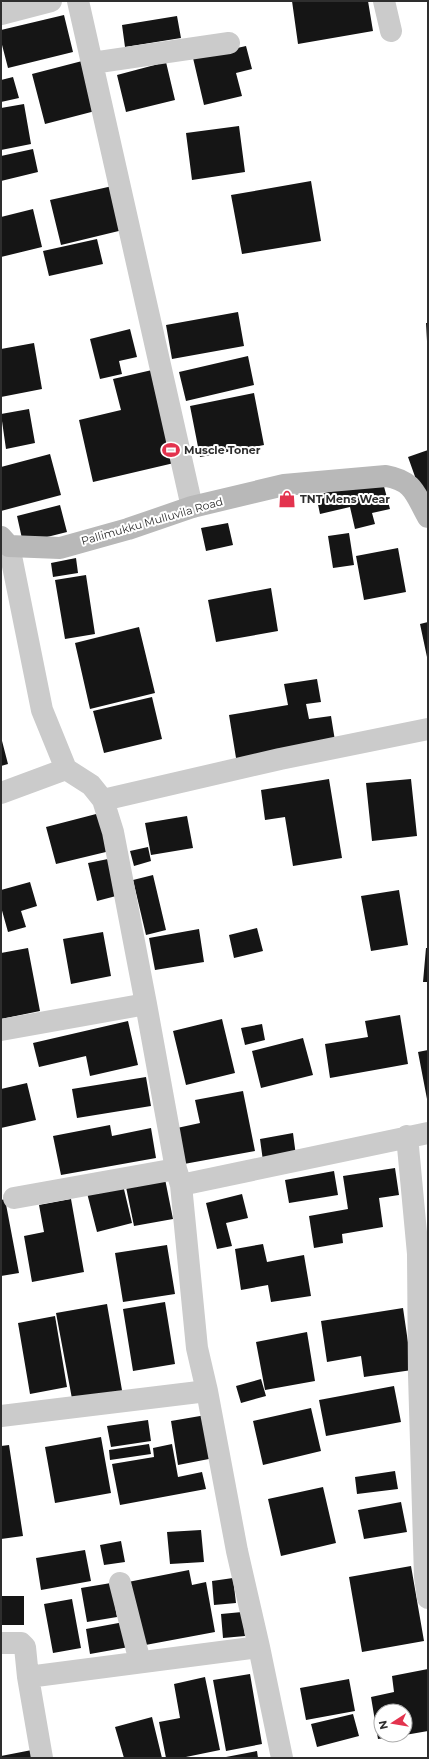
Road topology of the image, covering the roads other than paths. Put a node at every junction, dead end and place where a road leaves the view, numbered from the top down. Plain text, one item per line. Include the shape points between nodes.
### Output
1 (51, 1) edge
2 (78, 1) edge
3 (384, 1) edge
4 (1, 14) edge
5 (391, 31) dead end
6 (229, 43) dead end
7 (92, 63) junction
8 (192, 507) junction
9 (428, 517) edge
10 (5, 541) edge
11 (428, 730) edge
12 (66, 769) junction
13 (1, 792) edge
14 (103, 800) junction
15 (146, 1004) junction
16 (1, 1030) edge
17 (428, 1133) edge
18 (407, 1136) junction
19 (178, 1177) junction
20 (14, 1198) dead end
21 (207, 1391) junction
22 (1, 1416) edge
23 (120, 1583) dead end
24 (427, 1584) edge
25 (1, 1643) edge
26 (259, 1647) junction
27 (140, 1662) junction
28 (28, 1677) junction
29 (42, 1758) edge
30 (282, 1758) edge

1 - 4 street
2 - 7 street
3 - 5 street
6 - 7 street
7 - 8 street
8 - 9 street, Pallimukku Mulluvila Road via 284,485 386,476 400,479 412,488
8 - 10 street, Pallimukku Mulluvila Road via 128,529 60,548
10 - 12 street via 42,710
11 - 14 street via 280,759
12 - 13 street
12 - 14 street via 91,785
14 - 15 street via 113,832
15 - 16 street
15 - 19 street
17 - 18 street
18 - 19 street
18 - 24 street via 418,1254 418,1375
19 - 20 street
19 - 21 street via 197,1348
21 - 22 street
21 - 26 street via 237,1551
23 - 27 street
25 - 28 street via 21,1643 25,1647
26 - 27 street
26 - 30 street
27 - 28 street
28 - 29 street

